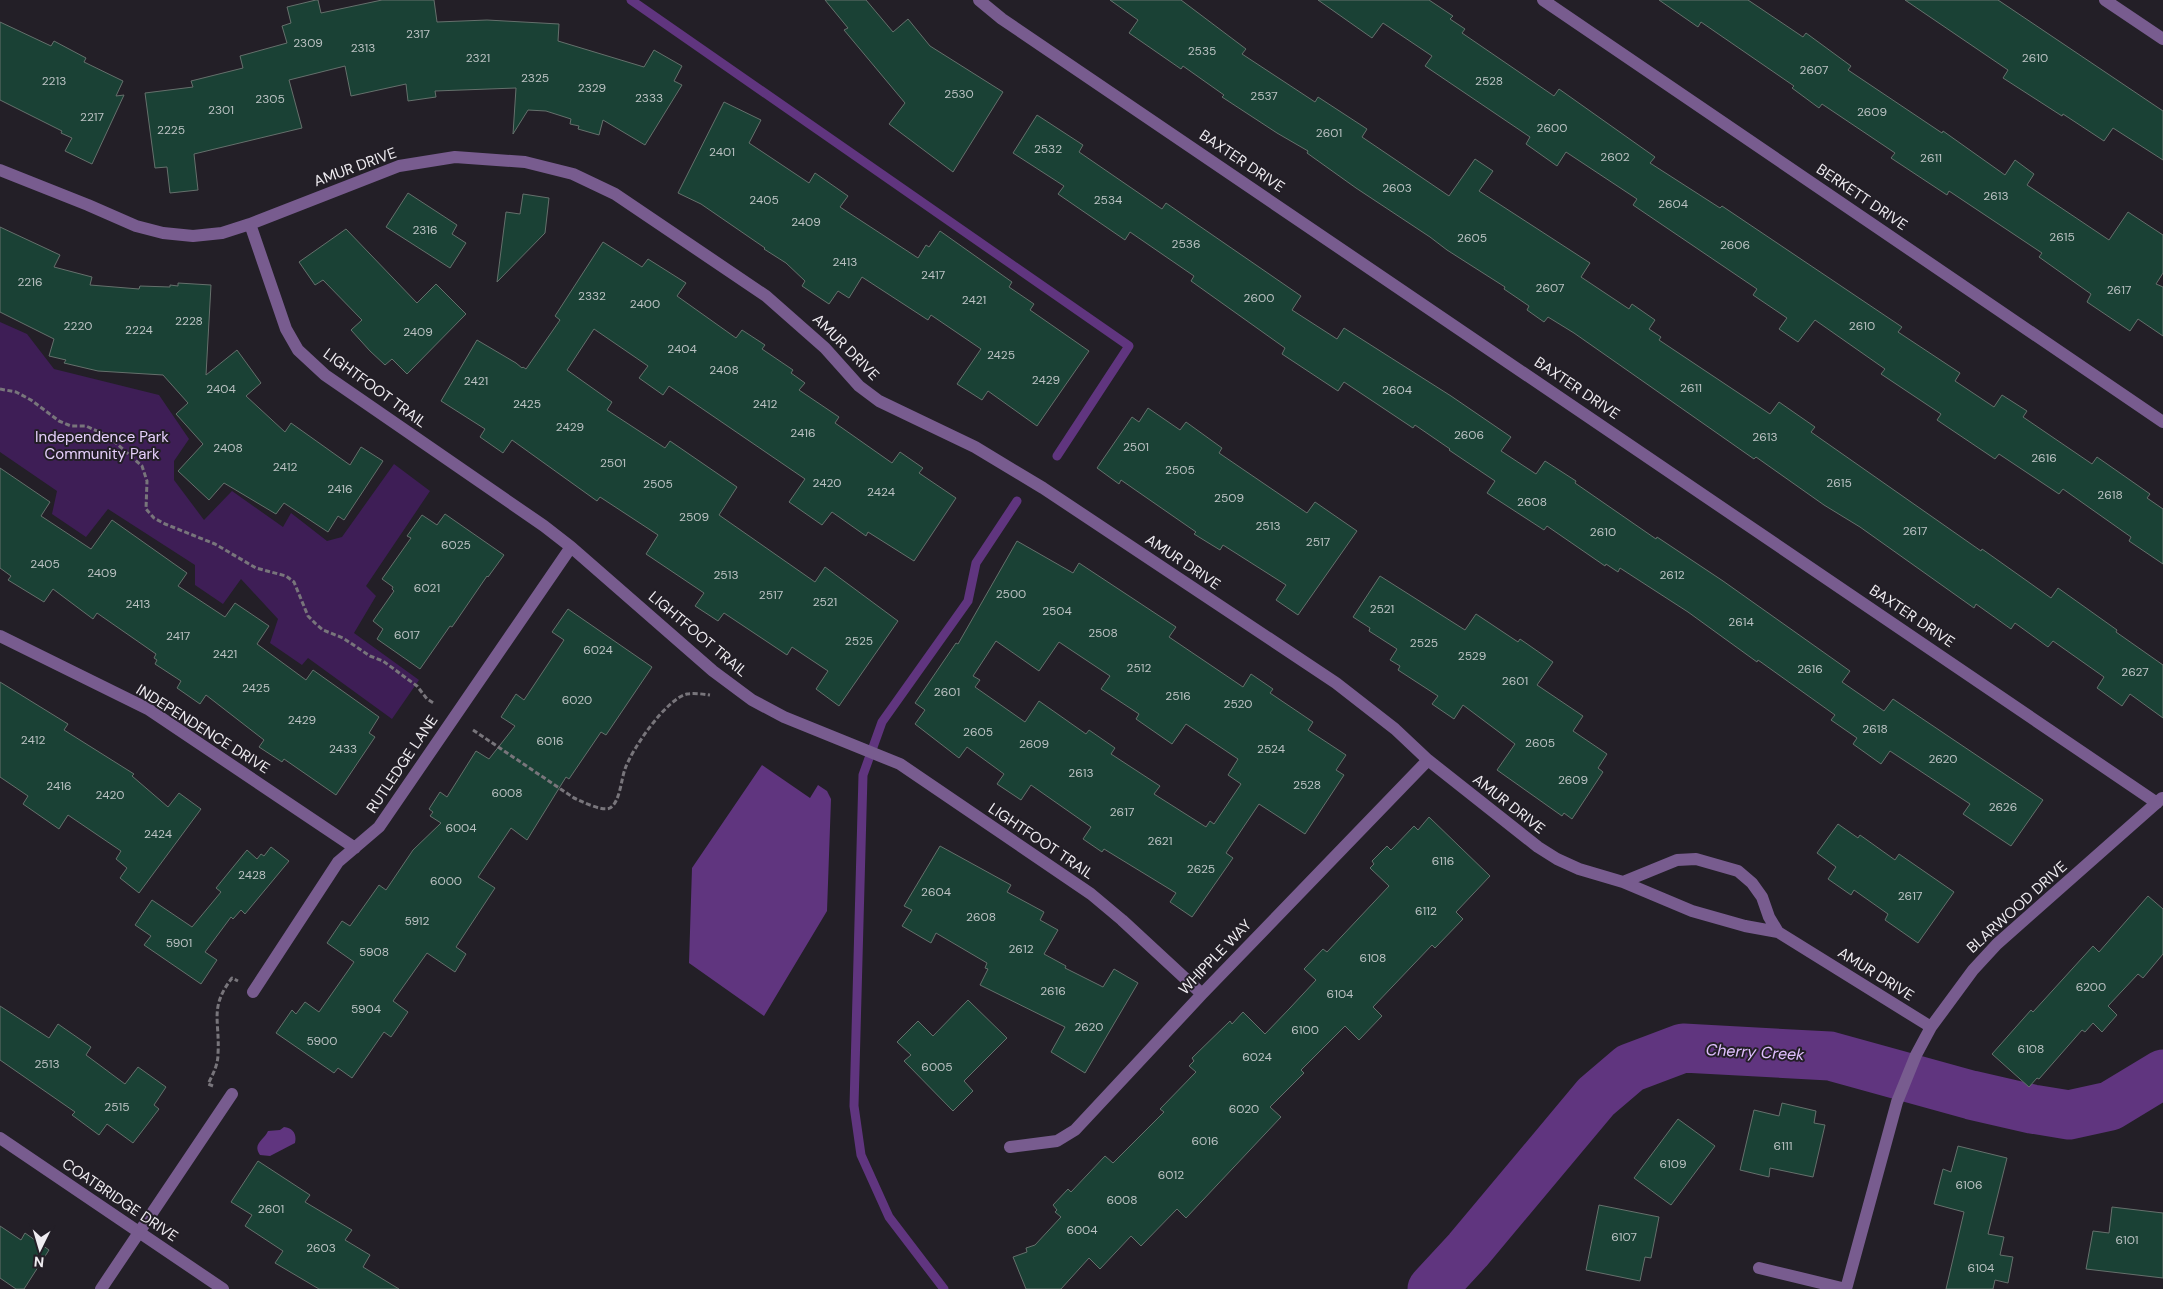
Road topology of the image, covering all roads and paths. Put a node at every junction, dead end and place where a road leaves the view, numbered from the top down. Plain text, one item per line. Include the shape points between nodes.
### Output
1 (979, 0) edge
2 (1543, 0) edge
3 (2105, 0) edge
4 (2163, 39) edge
5 (0, 170) edge
6 (250, 224) junction
7 (0, 389) edge
8 (2163, 422) edge
9 (571, 547) junction
10 (0, 636) edge
11 (711, 695) dead end
12 (434, 704) dead end
13 (473, 730) dead end
14 (1428, 760) junction
15 (2160, 800) edge
16 (355, 848) junction
17 (1623, 882) junction
18 (1778, 932) junction
19 (232, 978) dead end
20 (253, 992) dead end
21 (1202, 994) junction
22 (1931, 1027) junction
23 (208, 1084) dead end
24 (232, 1094) dead end
25 (0, 1138) edge
26 (1010, 1147) dead end
27 (138, 1232) junction
28 (1758, 1268) dead end
29 (101, 1289) edge
30 (223, 1289) edge
31 (1846, 1289) edge

1 - 15 street, BAXTER DRIVE via 1002,19
2 - 8 street, BERKETT DRIVE
3 - 4 street
5 - 6 street, AMUR DRIVE via 136,226 163,233 193,236 222,233
6 - 9 street, LIGHTFOOT TRAIL via 286,329 298,350 325,375 520,508
6 - 14 street, AMUR DRIVE via 399,166 455,158 526,162 573,174 615,194 766,296 825,348 859,386 879,401 975,447 1044,488 1336,683 1396,729
7 - 12 path via 16,392 31,400 59,421 71,426 86,426 108,436 142,466 147,481 146,509 154,518 215,544 256,568 286,576 294,582 308,616 316,624 383,661 417,686
9 - 16 street, RUTLEDGE LANE via 379,827
9 - 21 street, LIGHTFOOT TRAIL via 713,671 752,700 784,717 900,764 1090,894
10 - 16 street, INDEPENDENCE DRIVE via 148,709
11 - 13 path via 687,694 665,709 632,752 615,801 606,810 574,798
14 - 17 street, AMUR DRIVE via 1544,851 1579,869
14 - 21 street, WHIPPLE WAY
15 - 22 street, BLARWOOD DRIVE via 1997,944 1973,970
16 - 20 street, RUTLEDGE LANE via 338,862
17 - 18 street, AMUR DRIVE via 1692,911
17 - 18 street via 1677,860 1696,859 1738,871 1762,896
18 - 22 street, AMUR DRIVE
19 - 23 path via 218,1001 218,1054
21 - 26 street, WHIPPLE WAY via 1075,1130 1057,1141
22 - 31 street, BLARWOOD DRIVE via 1897,1102
24 - 27 street
25 - 27 street, COATBRIDGE DRIVE
27 - 29 street
27 - 30 street, COATBRIDGE DRIVE
28 - 31 street

